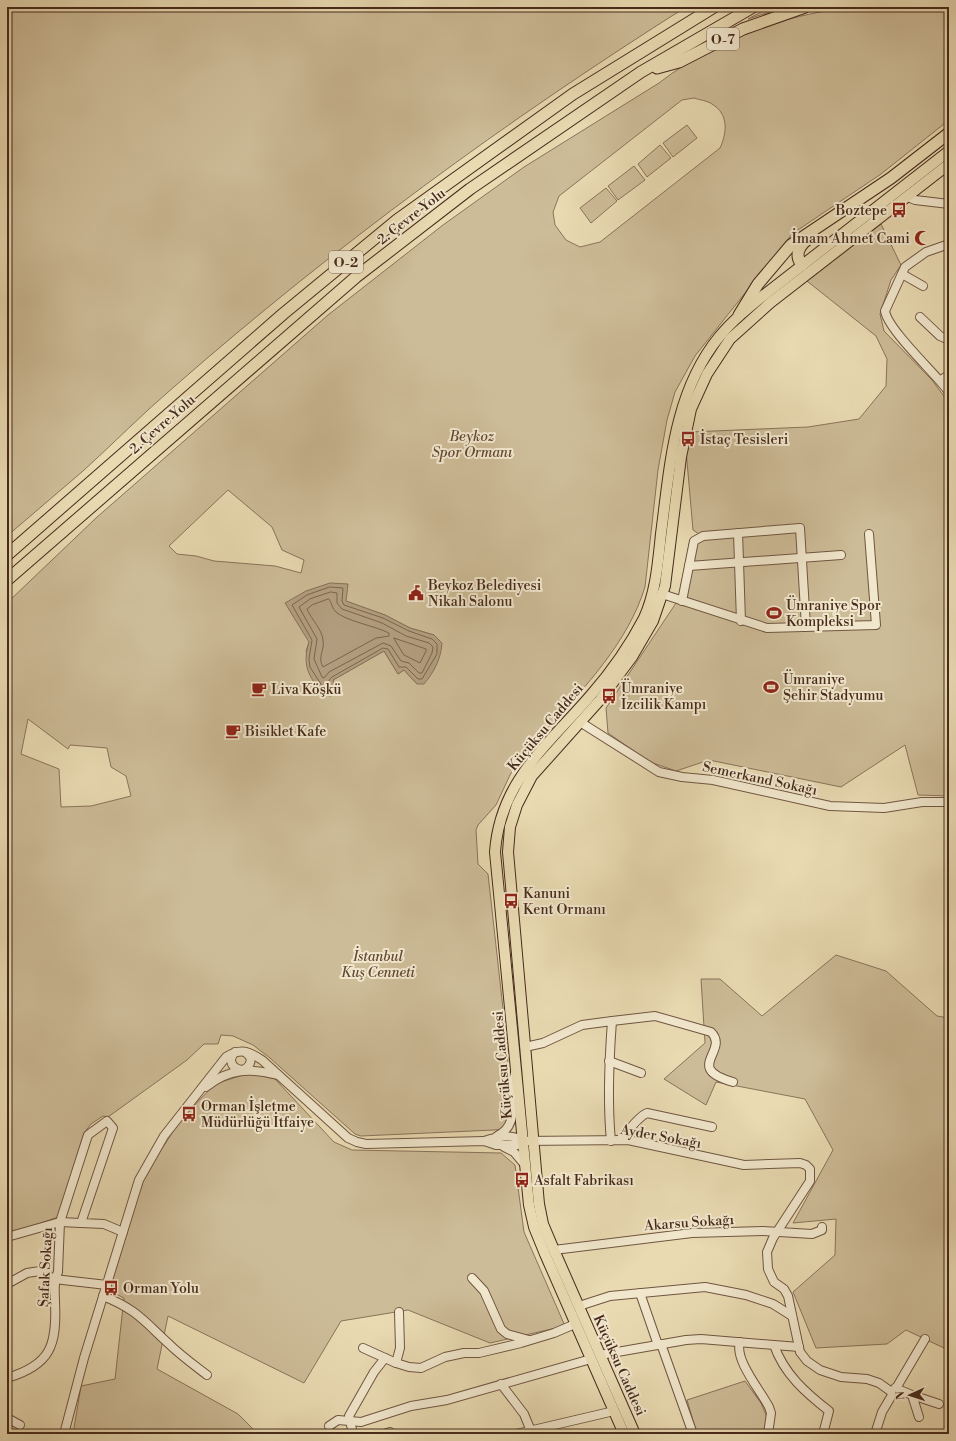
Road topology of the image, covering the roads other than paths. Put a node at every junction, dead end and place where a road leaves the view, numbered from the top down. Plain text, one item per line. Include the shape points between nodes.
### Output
1 (714, 7) edge
2 (753, 7) edge
3 (805, 7) edge
4 (641, 72) junction
5 (949, 134) edge
6 (949, 151) edge
7 (949, 164) edge
8 (905, 193) junction
9 (858, 200) junction
10 (949, 204) edge
11 (949, 244) edge
12 (802, 265) junction
13 (815, 270) junction
14 (902, 274) junction
15 (923, 286) dead end
16 (739, 315) junction
17 (920, 317) dead end
18 (949, 340) edge
19 (949, 375) edge
20 (941, 380) junction
21 (949, 392) edge
22 (691, 398) junction
23 (738, 533) junction
24 (869, 534) dead end
25 (7, 555) edge
26 (841, 555) dead end
27 (802, 558) junction
28 (739, 563) junction
29 (689, 566) junction
30 (7, 580) edge
31 (657, 593) junction
32 (682, 601) junction
33 (741, 621) junction
34 (806, 627) junction
35 (576, 719) junction
36 (949, 802) edge
37 (516, 1006) junction
38 (612, 1021) junction
39 (525, 1047) junction
40 (240, 1051) junction
41 (609, 1061) junction
42 (517, 1069) junction
43 (241, 1070) junction
44 (641, 1074) dead end
45 (279, 1075) junction
46 (733, 1082) dead end
47 (197, 1095) junction
48 (712, 1127) dead end
49 (528, 1140) junction
50 (620, 1140) junction
51 (496, 1141) junction
52 (611, 1141) junction
53 (526, 1166) junction
54 (60, 1222) junction
55 (81, 1223) junction
56 (822, 1227) dead end
57 (123, 1232) junction
58 (777, 1233) junction
59 (7, 1237) edge
60 (554, 1250) junction
61 (472, 1278) dead end
62 (54, 1279) junction
63 (7, 1284) edge
64 (107, 1285) junction
65 (640, 1293) junction
66 (103, 1296) junction
67 (574, 1308) junction
68 (399, 1312) dead end
69 (792, 1316) junction
70 (580, 1321) junction
71 (925, 1339) dead end
72 (529, 1340) junction
73 (740, 1342) junction
74 (660, 1345) junction
75 (774, 1346) junction
76 (799, 1347) junction
77 (363, 1348) dead end
78 (596, 1357) junction
79 (385, 1358) junction
80 (396, 1363) junction
81 (207, 1375) dead end
82 (7, 1378) edge
83 (501, 1384) junction
84 (894, 1390) junction
85 (912, 1395) junction
86 (939, 1404) dead end
87 (614, 1411) junction
88 (919, 1417) dead end
89 (7, 1418) edge
90 (351, 1422) junction
91 (20, 1425) dead end
92 (329, 1426) dead end
93 (531, 1431) junction
94 (64, 1434) edge
95 (353, 1434) edge
96 (516, 1434) edge
97 (624, 1434) edge
98 (635, 1434) edge
99 (694, 1434) edge
100 (768, 1434) edge
101 (824, 1434) edge
102 (875, 1434) edge

1 - 25 highway, 2. Çevre Yolu / O-2 via 573,94 397,220 283,314
2 - 4 highway, 2. Çevre Yolu / O-2
3 - 4 highway, O-7 via 743,29 679,62
4 - 30 highway, 2. Çevre Yolu / O-2 via 470,189 356,277
5 - 9 highway
6 - 8 main road, Küçüksu Caddesi
7 - 8 main road, Küçüksu Caddesi
8 - 10 street via 915,200
8 - 12 main road, Küçüksu Caddesi via 860,220
8 - 13 main road, Küçüksu Caddesi
9 - 12 highway via 805,241 799,248 798,260
9 - 16 highway via 791,245 758,284
11 - 14 street via 926,252 906,267
12 - 13 main road
12 - 16 main road, Küçüksu Caddesi
13 - 22 main road, Küçüksu Caddesi via 770,303 730,339
14 - 15 street
14 - 20 street via 885,311 886,317
16 - 22 main road, Küçüksu Caddesi via 719,337 697,369
17 - 18 street via 940,336
19 - 20 street
20 - 21 street
22 - 31 main road, Küçüksu Caddesi via 682,406 671,455
23 - 27 street via 800,528
23 - 28 street
23 - 29 street via 703,536 694,542
24 - 34 street via 876,625
26 - 27 street
27 - 28 street
27 - 34 street
28 - 29 street
28 - 33 street
29 - 32 street
31 - 32 street
31 - 35 main road, Küçüksu Caddesi via 624,651
32 - 33 street
33 - 34 street via 767,628
35 - 36 street, Semerkand Sokağı via 659,772 682,777 698,777 830,806 884,808 922,802
35 - 37 main road, Küçüksu Caddesi via 538,762 524,771 507,800 499,823 495,852
37 - 39 main road, Küçüksu Caddesi
37 - 42 main road, Küçüksu Caddesi
38 - 39 street via 582,1025 543,1043
38 - 41 street
38 - 46 street via 655,1016 711,1032 716,1047 709,1064 711,1071 717,1077
39 - 49 main road, Küçüksu Caddesi
40 - 43 street via 231,1058 235,1068
40 - 43 street via 248,1054 250,1060 249,1066
40 - 45 street via 249,1052 262,1060
40 - 47 street via 221,1062
41 - 44 street
41 - 52 street via 608,1112
42 - 49 main road, Küçüksu Caddesi
42 - 51 street via 512,1084 510,1126
43 - 45 street
43 - 47 street via 213,1081
45 - 51 street via 348,1138 357,1142 366,1144
47 - 57 street via 150,1158 139,1180
48 - 50 street via 647,1112
49 - 51 street, Ayder Sokağı via 518,1145
49 - 52 street, Ayder Sokağı
49 - 53 main road, Küçüksu Caddesi
49 - 60 main road, Küçüksu Caddesi via 532,1185 538,1192 543,1224
50 - 52 street, Ayder Sokağı
50 - 58 street, Ayder Sokağı via 657,1145 744,1165 806,1165 810,1169 810,1181
51 - 53 street via 510,1149
53 - 67 main road, Küçüksu Caddesi via 529,1205 534,1227
54 - 55 street
54 - 55 street, Şafak Sokağı via 88,1136 107,1121 113,1128
54 - 59 street
54 - 62 street, Şafak Sokağı via 58,1272
55 - 57 street via 104,1224
56 - 58 street, Akarsu Sokağı via 822,1230 812,1234
57 - 64 street
58 - 60 street, Akarsu Sokağı via 692,1233
58 - 69 street via 767,1252 766,1260 774,1282 784,1289 788,1296
60 - 67 main road, Küçüksu Caddesi
61 - 72 street via 484,1292 501,1329 507,1334
62 - 63 street via 40,1270 27,1273
62 - 64 street
62 - 82 street, Şafak Sokağı via 54,1343 46,1356 30,1370
64 - 66 street
65 - 67 street via 610,1296
65 - 69 street via 705,1287 727,1290 773,1304
65 - 74 street
66 - 81 street via 137,1313 169,1345
66 - 94 street
67 - 70 main road, Küçüksu Caddesi
68 - 80 street via 400,1348
69 - 76 street
70 - 72 street via 554,1333
70 - 78 main road, Küçüksu Caddesi
71 - 84 street
72 - 80 street via 445,1357 421,1368
73 - 74 street via 701,1339
73 - 75 street
73 - 100 street via 738,1348 741,1360 769,1407 771,1414
74 - 78 street
74 - 99 street
75 - 76 street
75 - 101 street via 785,1370 811,1397 829,1411
76 - 84 street via 806,1361 820,1370 841,1377 867,1379
77 - 79 street
78 - 83 street
78 - 87 main road, Küçüksu Caddesi
78 - 98 main road, Küçüksu Caddesi
79 - 80 street
79 - 90 street via 349,1416
83 - 90 street via 447,1400 411,1406 361,1422
83 - 93 street via 524,1414
84 - 85 street
84 - 102 street via 882,1412
85 - 86 street
85 - 88 street
87 - 93 street
87 - 97 main road, Küçüksu Caddesi
89 - 91 street
90 - 92 street via 338,1420
90 - 95 street
93 - 96 street

